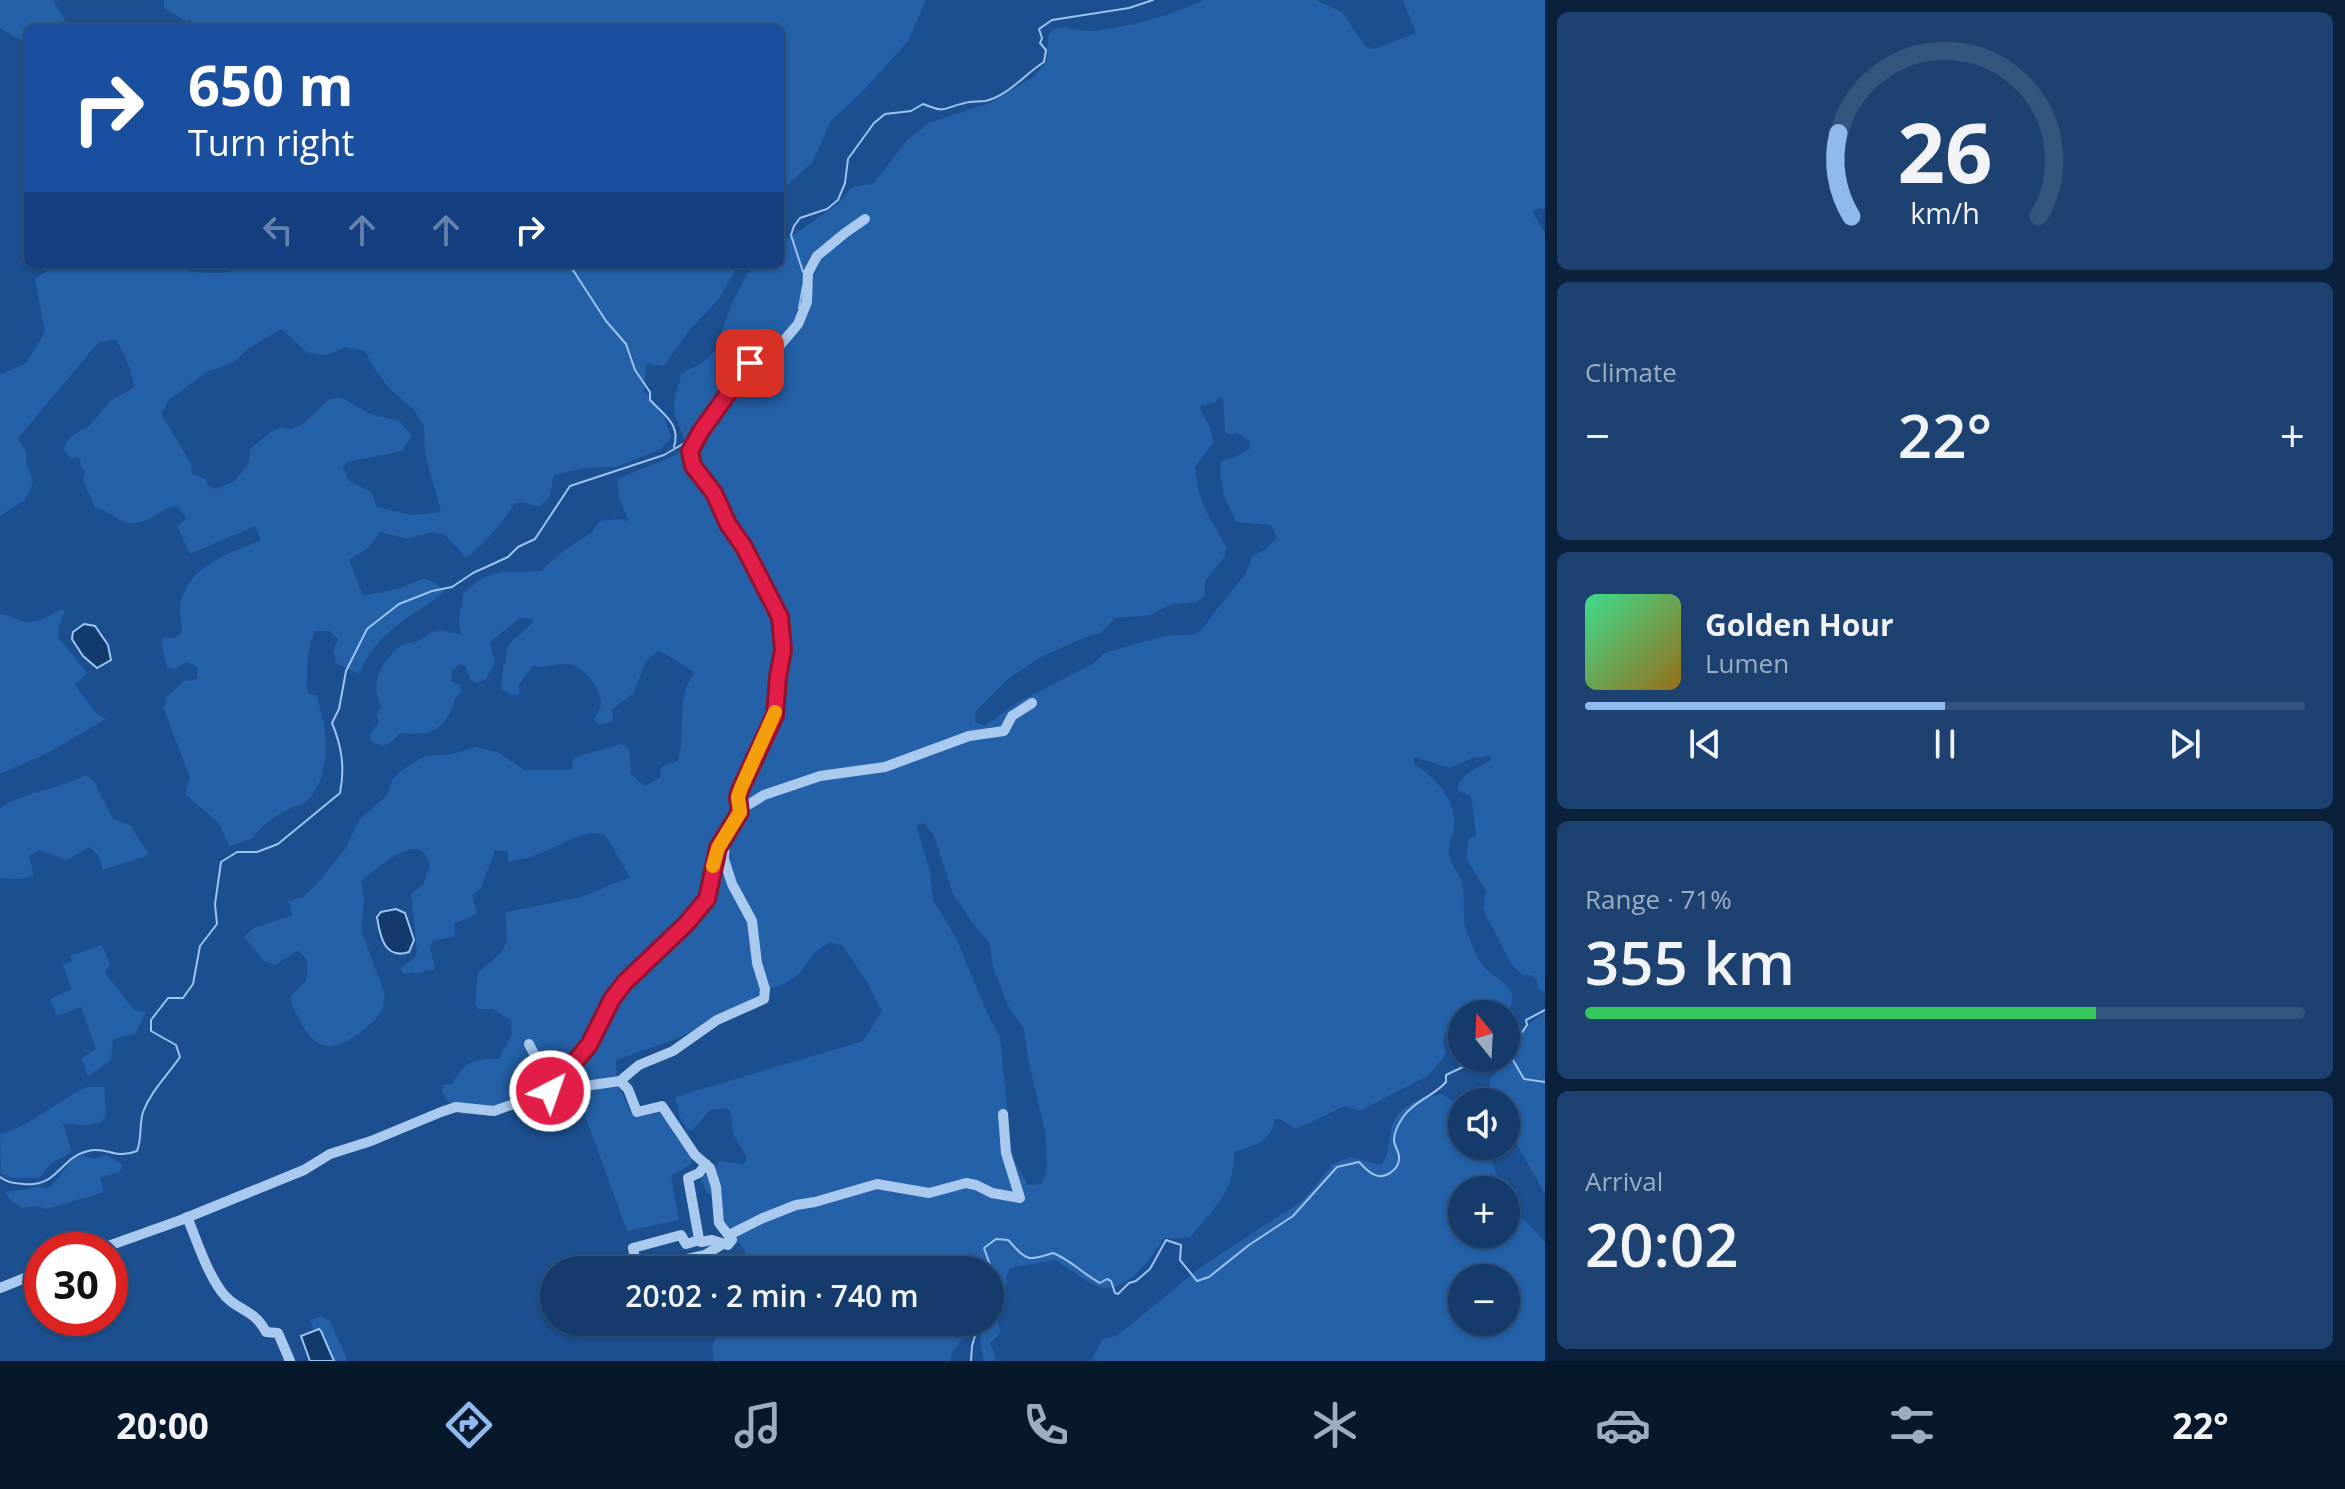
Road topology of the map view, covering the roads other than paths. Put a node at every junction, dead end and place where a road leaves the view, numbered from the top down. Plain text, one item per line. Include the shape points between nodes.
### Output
1 (865, 219) dead end
2 (1032, 703) dead end
3 (740, 812) junction
4 (725, 838) junction
5 (529, 1044) dead end
6 (620, 1081) junction
7 (551, 1090) junction
8 (1003, 1114) dead end
9 (706, 1164) junction
10 (187, 1217) junction
11 (729, 1235) junction
12 (128, 1239) edge
13 (700, 1240) junction
14 (721, 1245) junction
15 (635, 1256) edge
16 (701, 1256) edge
17 (24, 1278) edge
18 (0, 1288) edge
19 (290, 1361) edge

1 - 3 street via 817,256 808,273 807,302 798,324 776,350 750,363 690,451 693,466 714,493 780,617 783,650 775,715 741,788
2 - 3 street via 1018,710 1004,731 969,736 885,767 820,776 764,795
3 - 4 street
4 - 6 street via 724,859 752,921 766,995 673,1051 639,1065
4 - 7 street via 713,864 707,899 625,982 589,1045
5 - 7 street
6 - 7 street
6 - 9 street via 637,1112 662,1106
7 - 10 street via 494,1111 456,1107 441,1112
8 - 11 street via 1006,1153 1020,1198 966,1183 929,1193 877,1184 796,1205
9 - 11 street via 714,1176 719,1223
9 - 13 street via 688,1178
10 - 12 street
10 - 19 street via 221,1291 256,1316 266,1332 278,1333
11 - 14 street via 732,1242
13 - 14 street
13 - 15 street via 686,1244 681,1235 633,1248
14 - 16 street
17 - 18 street

